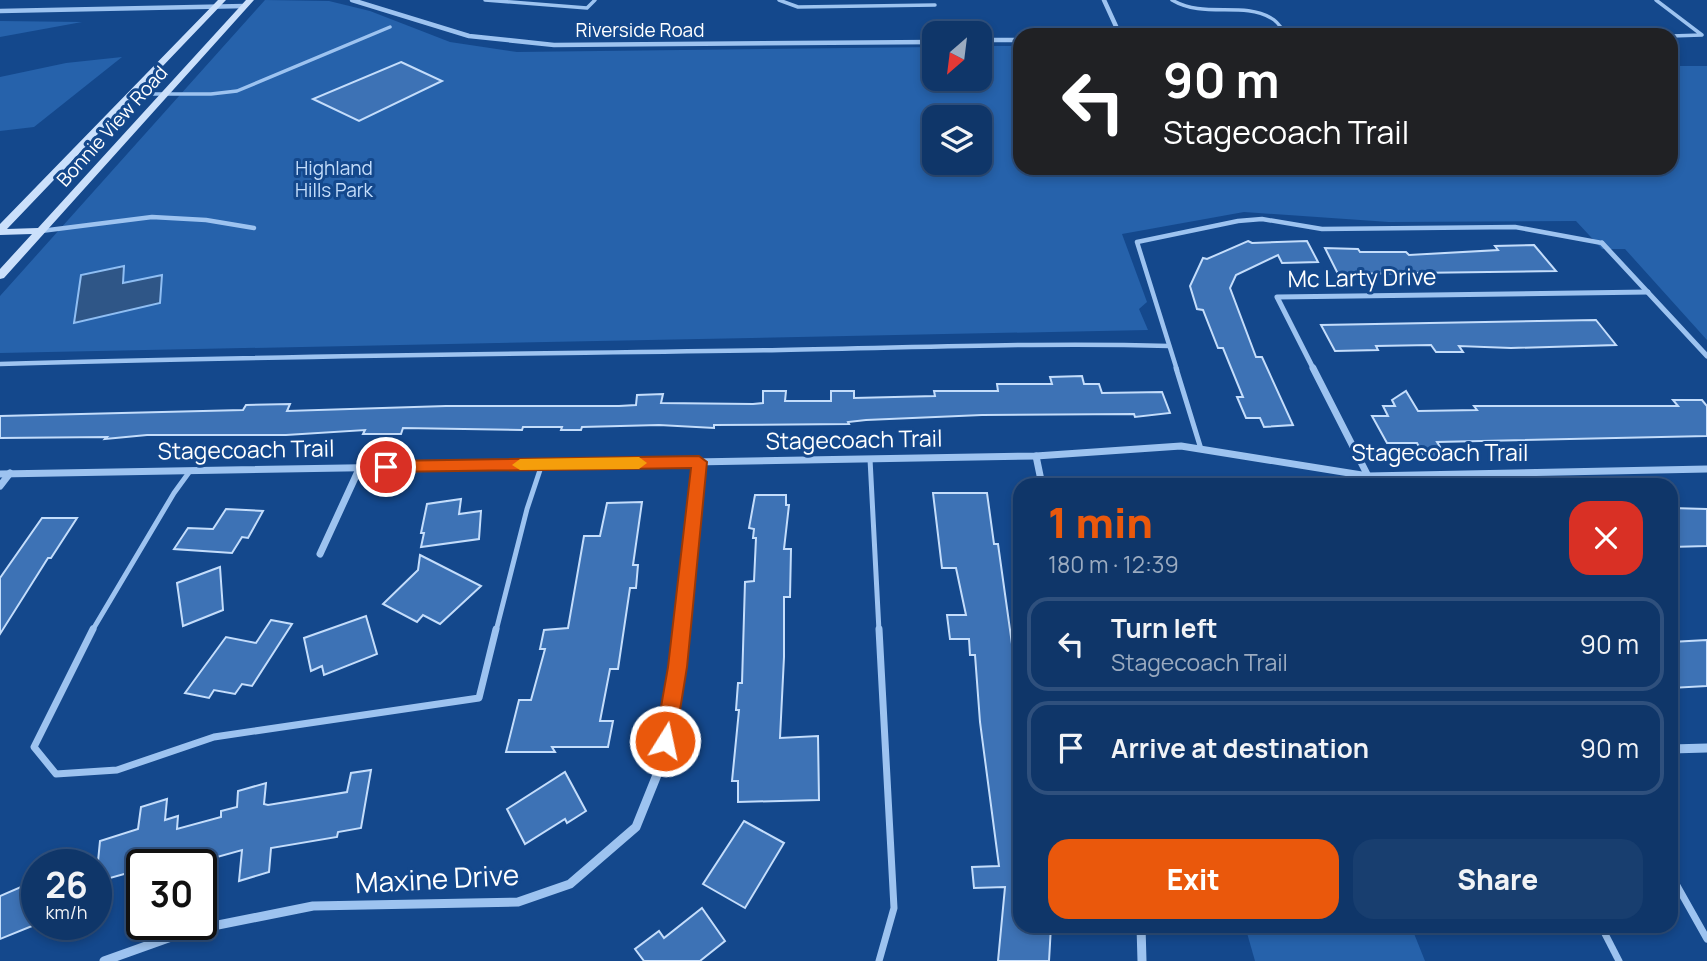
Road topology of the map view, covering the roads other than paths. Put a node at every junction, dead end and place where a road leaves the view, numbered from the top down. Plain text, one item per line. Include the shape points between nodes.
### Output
1 (352, 0) edge
2 (485, 0) edge
3 (595, 0) edge
4 (779, 0) edge
5 (1104, 0) edge
6 (1172, 0) edge
7 (1656, 0) edge
8 (248, 3) edge
9 (219, 4) edge
10 (935, 5) dead end
11 (0, 11) edge
12 (390, 27) dead end
13 (1116, 28) edge
14 (1280, 28) edge
15 (1678, 36) edge
16 (992, 40) edge
17 (1013, 40) edge
18 (922, 41) edge
19 (132, 94) junction
20 (166, 94) junction
21 (254, 228) dead end
22 (0, 231) edge
23 (41, 231) junction
24 (1602, 243) joint
25 (0, 276) edge
26 (1648, 292) junction
27 (1169, 346) junction
28 (1707, 356) edge
29 (0, 364) edge
30 (1201, 449) junction
31 (1036, 456) junction
32 (870, 459) junction
33 (699, 462) junction
34 (542, 464) junction
35 (360, 467) junction
36 (1707, 469) edge
37 (191, 470) junction
38 (10, 473) junction
39 (0, 474) edge
40 (1368, 476) junction
41 (1041, 478) edge
42 (0, 486) edge
43 (320, 554) dead end
44 (1707, 748) edge
45 (1678, 749) edge
46 (1678, 887) edge
47 (1141, 933) edge
48 (1605, 933) edge
49 (1707, 939) edge
50 (104, 961) edge
51 (879, 961) edge
52 (1142, 961) edge
53 (1619, 961) edge

1 - 18 street, Riverside Road via 498,41
2 - 3 lane via 587,8
4 - 10 lane via 798,7
5 - 13 street
6 - 14 lane via 1192,8 1250,12 1273,19
7 - 15 lane via 1702,35
8 - 9 street
8 - 20 main road, Bonnie View Road
9 - 11 street
9 - 19 main road, Bonnie View Road
12 - 20 lane via 237,91
16 - 17 street
19 - 20 lane
19 - 22 main road, Bonnie View Road
20 - 23 main road, Bonnie View Road
21 - 23 lane via 152,217
22 - 23 main road
23 - 25 main road, Bonnie View Road
24 - 26 street
24 - 27 lane via 1515,227 1322,229 1262,219 1137,242
26 - 28 street
26 - 40 street, Mc Larty Drive via 1277,297
27 - 29 lane via 1068,343
27 - 30 lane
30 - 31 street, Stagecoach Trail via 1181,446
30 - 40 street, Stagecoach Trail
31 - 32 street, Stagecoach Trail
31 - 41 street
32 - 33 street, Stagecoach Trail
32 - 51 lane via 894,908
33 - 34 street, Stagecoach Trail
33 - 50 street, Maxine Drive via 677,667 661,765 636,827 570,884 518,902 313,906 188,931
34 - 35 street, Stagecoach Trail
34 - 37 lane via 479,698 214,737 117,770 56,774 34,747 83,647
35 - 37 street, Stagecoach Trail
35 - 43 street
36 - 40 street, Stagecoach Trail
37 - 38 street, Stagecoach Trail
38 - 39 street, Stagecoach Trail
38 - 42 street
44 - 45 street
46 - 49 lane
47 - 52 street
48 - 53 lane

